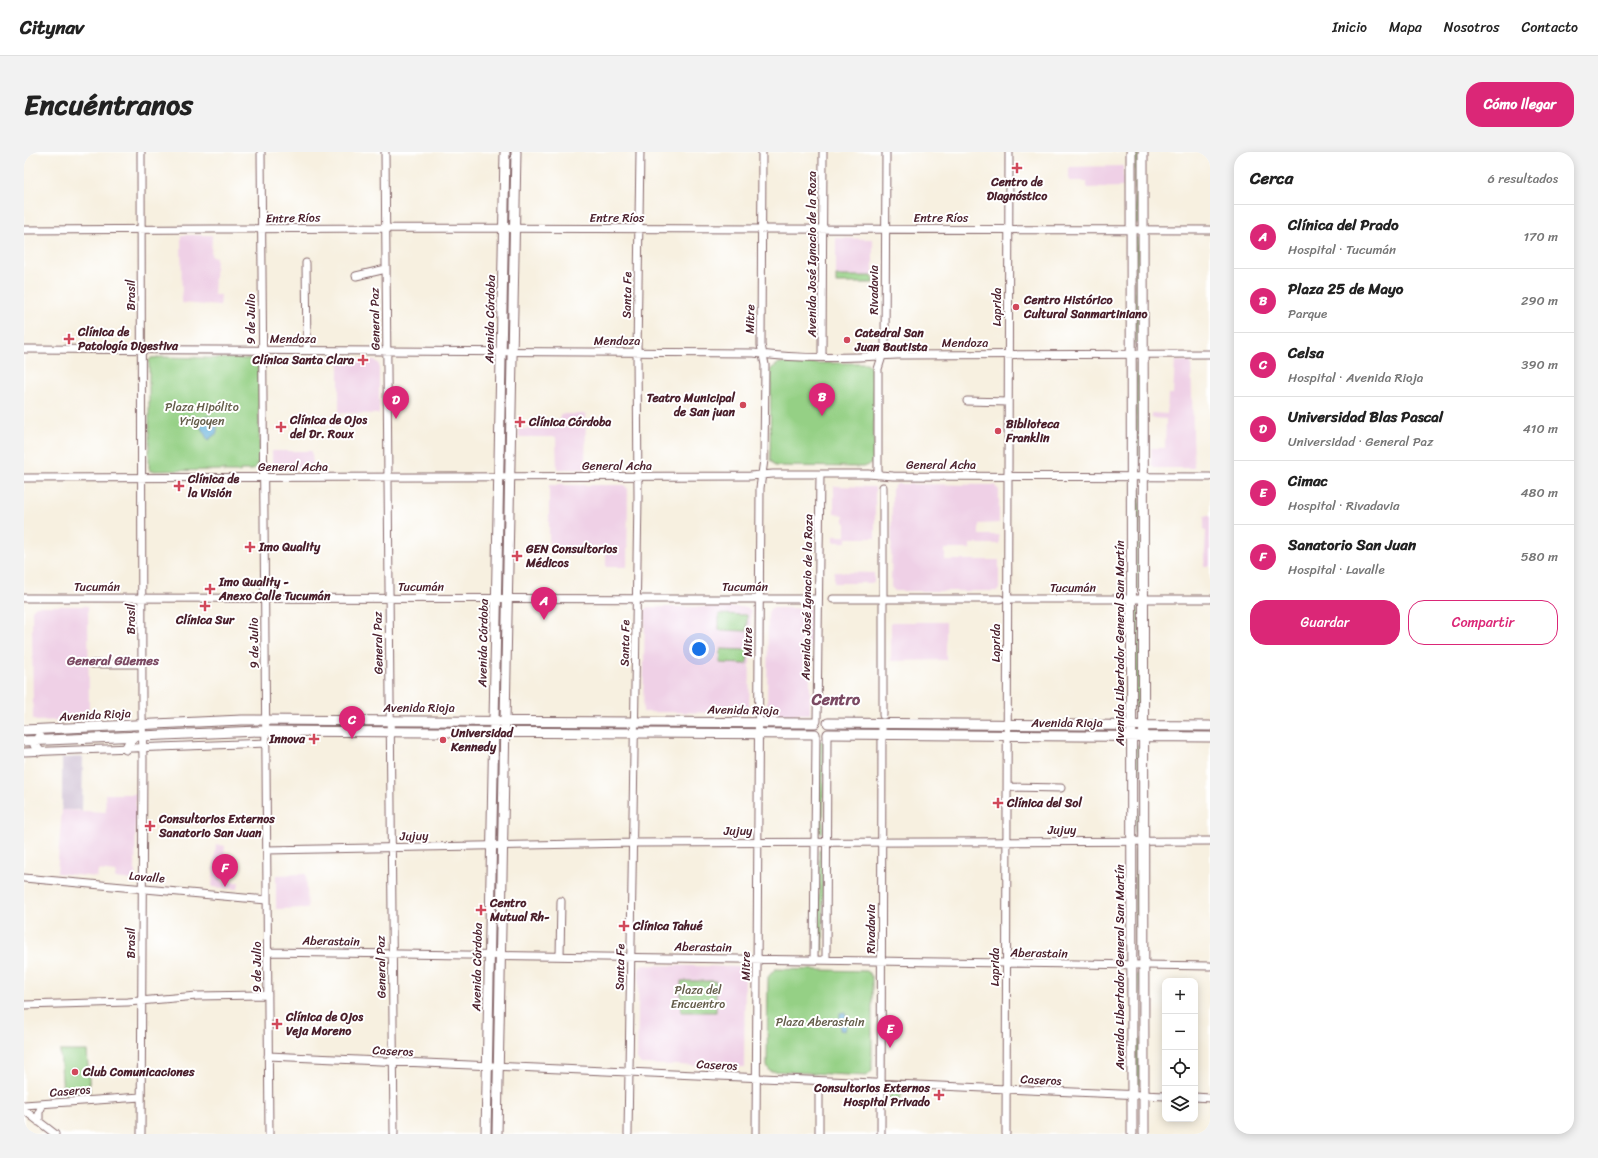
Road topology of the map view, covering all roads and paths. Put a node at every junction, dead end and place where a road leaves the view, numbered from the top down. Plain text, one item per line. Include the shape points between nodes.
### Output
1 (141, 152) edge
2 (261, 152) edge
3 (385, 152) edge
4 (505, 152) edge
5 (516, 152) edge
6 (640, 152) edge
7 (762, 152) edge
8 (823, 152) edge
9 (886, 152) edge
10 (1009, 152) edge
11 (1131, 152) edge
12 (1142, 152) edge
13 (385, 228) junction
14 (503, 229) junction
15 (514, 229) junction
16 (762, 229) junction
17 (823, 229) junction
18 (885, 229) junction
19 (24, 230) edge
20 (141, 230) junction
21 (262, 230) junction
22 (638, 230) junction
23 (1008, 230) junction
24 (1131, 230) junction
25 (1143, 230) junction
26 (1210, 230) edge
27 (306, 263) dead end
28 (386, 269) junction
29 (356, 276) dead end
30 (24, 349) edge
31 (142, 349) junction
32 (262, 350) junction
33 (307, 350) junction
34 (387, 350) junction
35 (501, 351) junction
36 (512, 351) junction
37 (637, 352) junction
38 (1131, 353) junction
39 (1143, 353) junction
40 (763, 354) junction
41 (1008, 354) junction
42 (1210, 354) edge
43 (882, 356) junction
44 (822, 357) junction
45 (967, 401) dead end
46 (1008, 402) junction
47 (820, 474) junction
48 (762, 475) junction
49 (878, 475) junction
50 (1008, 476) junction
51 (1132, 476) junction
52 (499, 477) junction
53 (509, 477) junction
54 (638, 477) junction
55 (1143, 477) junction
56 (1210, 477) edge
57 (24, 478) edge
58 (142, 478) junction
59 (263, 478) junction
60 (388, 478) junction
61 (883, 486) dead end
62 (24, 598) edge
63 (142, 598) junction
64 (265, 598) junction
65 (389, 598) junction
66 (496, 598) junction
67 (507, 598) junction
68 (637, 598) junction
69 (759, 598) junction
70 (818, 598) junction
71 (833, 599) dead end
72 (883, 599) junction
73 (1004, 599) junction
74 (1132, 599) junction
75 (1143, 599) junction
76 (1210, 599) edge
77 (92, 664) dead end
78 (142, 664) junction
79 (882, 719) junction
80 (266, 720) junction
81 (390, 720) junction
82 (494, 721) junction
83 (505, 721) junction
84 (635, 721) junction
85 (180, 722) junction
86 (816, 722) junction
87 (759, 723) junction
88 (828, 723) junction
89 (142, 724) junction
90 (1007, 724) junction
91 (1132, 725) junction
92 (1143, 725) junction
93 (114, 726) junction
94 (1210, 726) edge
95 (54, 728) junction
96 (24, 730) edge
97 (266, 731) junction
98 (228, 732) junction
99 (390, 732) junction
100 (494, 732) junction
101 (505, 732) junction
102 (635, 733) junction
103 (758, 734) junction
104 (827, 734) junction
105 (883, 734) junction
106 (815, 735) junction
107 (1007, 735) junction
108 (1132, 736) junction
109 (1143, 736) junction
110 (1210, 737) edge
111 (132, 739) junction
112 (266, 743) junction
113 (33, 744) edge
114 (143, 748) junction
115 (24, 752) edge
116 (1007, 788) junction
117 (1061, 788) dead end
118 (1007, 841) junction
119 (1132, 841) junction
120 (1143, 841) junction
121 (1210, 841) edge
122 (758, 842) junction
123 (815, 842) junction
124 (826, 842) junction
125 (882, 842) junction
126 (634, 843) junction
127 (491, 846) junction
128 (503, 846) junction
129 (391, 847) junction
130 (267, 850) junction
131 (24, 878) edge
132 (142, 888) junction
133 (267, 900) junction
134 (561, 901) dead end
135 (268, 952) junction
136 (392, 953) junction
137 (490, 955) junction
138 (501, 955) junction
139 (560, 956) junction
140 (632, 957) junction
141 (757, 959) junction
142 (814, 960) junction
143 (826, 960) junction
144 (882, 961) junction
145 (1006, 963) junction
146 (1132, 965) junction
147 (1143, 965) junction
148 (1210, 966) edge
149 (268, 995) junction
150 (141, 1000) junction
151 (24, 1005) edge
152 (268, 1056) junction
153 (393, 1062) junction
154 (487, 1066) junction
155 (499, 1067) junction
156 (629, 1072) junction
157 (756, 1078) junction
158 (819, 1081) junction
159 (881, 1083) junction
160 (1006, 1089) junction
161 (1132, 1095) junction
162 (1143, 1095) junction
163 (1162, 1096) edge
164 (141, 1097) junction
165 (1198, 1097) edge
166 (1210, 1098) edge
167 (43, 1104) junction
168 (24, 1105) edge
169 (34, 1105) junction
170 (25, 1114) edge
171 (39, 1122) junction
172 (55, 1134) edge
173 (141, 1134) edge
174 (268, 1134) edge
175 (394, 1134) edge
176 (486, 1134) edge
177 (497, 1134) edge
178 (628, 1134) edge
179 (756, 1134) edge
180 (819, 1134) edge
181 (881, 1134) edge
182 (1006, 1134) edge
183 (1132, 1134) edge
184 (1144, 1134) edge

1 - 20 street, Brasil
2 - 21 street, 9 de Julio
3 - 13 street, General Paz
4 - 14 main road, Avenida Córdoba
5 - 15 main road, Avenida Córdoba
6 - 22 street, Santa Fe
7 - 16 street, Mitre
8 - 17 street, Avenida José Ignacio de la Roza
9 - 18 street, Rivadavia
10 - 23 street, Laprida
11 - 24 main road, Avenida Libertador General San Martín
12 - 25 main road, Avenida Libertador General San Martín
13 - 14 street, Entre Ríos
13 - 21 street, Entre Ríos
13 - 28 street, General Paz
14 - 15 street, Entre Ríos
14 - 35 main road, Avenida Córdoba
15 - 22 street, Entre Ríos
15 - 36 main road, Avenida Córdoba
16 - 17 street, Entre Ríos
16 - 22 street, Entre Ríos
16 - 40 street, Mitre
17 - 18 street, Entre Ríos
17 - 44 street, Avenida José Ignacio de la Roza
18 - 23 street, Entre Ríos
18 - 43 street, Rivadavia
19 - 20 street, Entre Ríos
20 - 21 street, Entre Ríos
20 - 31 street, Brasil
21 - 32 street, 9 de Julio
22 - 37 street, Santa Fe
23 - 24 street, Entre Ríos
23 - 41 street, Laprida
24 - 25 street, Entre Ríos
24 - 38 main road, Avenida Libertador General San Martín
25 - 26 street, Entre Ríos
25 - 39 main road, Avenida Libertador General San Martín
27 - 33 street
28 - 29 street
28 - 34 street, General Paz
30 - 31 street, Mendoza
31 - 32 street, Mendoza
31 - 58 street, Brasil
32 - 33 street, Mendoza
32 - 59 street, 9 de Julio
33 - 34 street, Mendoza
34 - 35 street, Mendoza
34 - 60 street, General Paz
35 - 36 street, Mendoza
35 - 52 main road, Avenida Córdoba
36 - 37 street, Mendoza
36 - 53 main road, Avenida Córdoba
37 - 40 street, Mendoza
37 - 54 street, Santa Fe
38 - 39 street, Mendoza
38 - 41 street, Mendoza
38 - 51 main road, Avenida Libertador General San Martín
39 - 42 street, Mendoza
39 - 55 main road, Avenida Libertador General San Martín
40 - 44 street, Mendoza via 778,357
40 - 48 street, Mitre via 765,373
41 - 43 street, Mendoza
41 - 46 street, Laprida
43 - 44 street, Mendoza
43 - 49 street, Rivadavia via 878,369
45 - 46 street
46 - 50 street, Laprida
47 - 48 street, General Acha
47 - 49 street, General Acha
47 - 70 street, Avenida José Ignacio de la Roza
48 - 54 street, General Acha
48 - 69 street, Mitre
49 - 50 street, General Acha
50 - 51 street, General Acha
50 - 73 street, Laprida
51 - 55 street, General Acha
51 - 74 main road, Avenida Libertador General San Martín
52 - 53 street, General Acha
52 - 60 street, General Acha
52 - 66 main road, Avenida Córdoba
53 - 54 street, General Acha
53 - 67 main road, Avenida Córdoba
54 - 68 street, Santa Fe
55 - 56 street, General Acha
55 - 75 main road, Avenida Libertador General San Martín
57 - 58 street, General Acha
58 - 59 street, General Acha
58 - 63 street, Brasil
59 - 60 street, General Acha
59 - 64 street, 9 de Julio
60 - 65 street, General Paz
61 - 72 street, Rivadavia
62 - 63 street, Tucumán
63 - 64 street, Tucumán
63 - 78 street, Brasil
64 - 65 street, Tucumán
64 - 80 street, 9 de Julio
65 - 66 street, Tucumán
65 - 81 street, General Paz
66 - 67 street, Tucumán
66 - 82 main road, Avenida Córdoba
67 - 68 street, Tucumán
67 - 83 main road, Avenida Córdoba
68 - 69 street, Tucumán
68 - 84 street, Santa Fe
69 - 70 street, Tucumán
69 - 87 street, Mitre
70 - 86 street, Avenida José Ignacio de la Roza
71 - 72 street, Tucumán
72 - 73 street, Tucumán
72 - 79 street, Rivadavia
73 - 74 street, Tucumán
73 - 90 street, Laprida
74 - 75 street, Tucumán
74 - 91 main road, Avenida Libertador General San Martín
75 - 76 street, Tucumán
75 - 92 main road, Avenida Libertador General San Martín
77 - 78 street
78 - 89 street, Brasil
79 - 88 main road, Avenida Rioja
79 - 90 main road, Avenida Rioja
79 - 105 street, Rivadavia
80 - 81 main road, Avenida Rioja
80 - 85 main road, Avenida Rioja
80 - 97 street, 9 de Julio
80 - 98 main road via 262,725 238,726
81 - 82 main road, Avenida Rioja
81 - 99 street, General Paz
82 - 83 main road, Avenida Rioja
82 - 100 main road, Avenida Córdoba
83 - 84 main road, Avenida Rioja
83 - 101 main road, Avenida Córdoba
84 - 87 main road, Avenida Rioja
84 - 102 street, Santa Fe
85 - 89 main road, Avenida Rioja
85 - 111 main road via 168,729 148,731
86 - 87 main road, Avenida Rioja
86 - 88 main road via 822,720
86 - 106 main road via 813,729
87 - 103 street, Mitre
88 - 104 main road via 830,728
89 - 93 main road, Avenida Rioja
89 - 111 street, Brasil
90 - 91 main road, Avenida Rioja
90 - 107 street, Laprida
91 - 92 main road, Avenida Rioja
91 - 108 main road, Avenida Libertador General San Martín
92 - 94 main road, Avenida Rioja
92 - 109 main road, Avenida Libertador General San Martín
93 - 95 main road, Avenida Rioja
93 - 111 main road
95 - 96 main road, Avenida Rioja
95 - 113 main road via 44,733
97 - 98 main road, Avenida Rioja
97 - 99 main road, Avenida Rioja
97 - 112 street, 9 de Julio
98 - 111 main road, Avenida Rioja
99 - 100 main road, Avenida Rioja
99 - 129 street, General Paz
100 - 101 main road, Avenida Rioja
100 - 127 main road, Avenida Córdoba
101 - 102 main road, Avenida Rioja
101 - 128 main road, Avenida Córdoba
102 - 103 main road, Avenida Rioja
102 - 126 street, Santa Fe
103 - 106 main road, Avenida Rioja
103 - 122 street, Mitre
104 - 105 main road, Avenida Rioja
104 - 106 main road via 821,737
104 - 124 street
105 - 107 main road, Avenida Rioja
105 - 125 street, Rivadavia
106 - 123 street
107 - 108 main road, Avenida Rioja
107 - 116 street, Laprida
108 - 109 main road, Avenida Rioja
108 - 119 main road, Avenida Libertador General San Martín
109 - 110 main road, Avenida Rioja
109 - 120 main road, Avenida Libertador General San Martín
111 - 113 main road, Avenida Rioja
111 - 114 street, Brasil
111 - 114 street, Avenida Rioja
112 - 114 street, Avenida Rioja
112 - 130 street, 9 de Julio
113 - 115 street, Avenida Rioja
114 - 132 street, Brasil
116 - 117 street
116 - 118 street, Laprida
118 - 119 street, Jujuy
118 - 125 street, Jujuy
118 - 145 street, Laprida
119 - 120 street, Jujuy
119 - 146 main road, Avenida Libertador General San Martín
120 - 121 street, Jujuy
120 - 147 main road, Avenida Libertador General San Martín
122 - 123 street, Jujuy
122 - 126 street, Jujuy
122 - 141 street, Mitre
123 - 124 street, Jujuy
123 - 142 street
124 - 125 street, Jujuy
124 - 143 street
125 - 144 street, Rivadavia
126 - 128 street, Jujuy
126 - 140 street, Santa Fe
127 - 128 street, Jujuy
127 - 129 street, Jujuy
127 - 137 main road, Avenida Córdoba
128 - 138 main road, Avenida Córdoba
129 - 130 street, Jujuy
129 - 136 street, General Paz
130 - 133 street, 9 de Julio
131 - 132 street, Lavalle
132 - 133 street, Lavalle
132 - 150 street, Brasil
133 - 135 street, 9 de Julio
134 - 139 street
135 - 136 street, Aberastain
135 - 149 street, 9 de Julio
136 - 137 street, Aberastain
136 - 153 street, General Paz
137 - 138 street, Aberastain
137 - 154 main road, Avenida Córdoba
138 - 139 street, Aberastain
138 - 155 main road, Avenida Córdoba
139 - 140 street, Aberastain
140 - 141 street, Aberastain
140 - 156 street, Santa Fe
141 - 142 street, Aberastain
141 - 157 street, Mitre
142 - 143 street, Aberastain
143 - 144 street, Aberastain
144 - 145 street, Aberastain
144 - 159 street, Rivadavia
145 - 146 street, Aberastain
145 - 160 street, Laprida
146 - 147 street, Aberastain
146 - 161 main road, Avenida Libertador General San Martín
147 - 148 street, Aberastain
147 - 162 main road, Avenida Libertador General San Martín
149 - 150 street
149 - 152 street, 9 de Julio
150 - 151 street
150 - 164 street, Brasil
152 - 153 street, Caseros
152 - 174 street, 9 de Julio
153 - 154 street, Caseros
153 - 175 street, General Paz
154 - 155 street, Caseros
154 - 176 main road, Avenida Córdoba
155 - 156 street, Caseros
155 - 177 main road, Avenida Córdoba
156 - 157 street, Caseros
156 - 178 street, Santa Fe
157 - 158 street, Caseros
157 - 179 street, Mitre
158 - 159 street, Caseros
158 - 180 street
159 - 160 street, Caseros
159 - 181 street, Rivadavia
160 - 161 street, Caseros
160 - 182 street, Laprida
161 - 162 street, Caseros
161 - 183 main road, Avenida Libertador General San Martín
162 - 163 street, Caseros
162 - 184 main road, Avenida Libertador General San Martín
164 - 167 street, Caseros
164 - 173 street, Brasil
165 - 166 street
167 - 169 street, Caseros
167 - 171 street via 39,1112
168 - 169 street, Caseros
169 - 170 street
170 - 171 street
171 - 172 street

